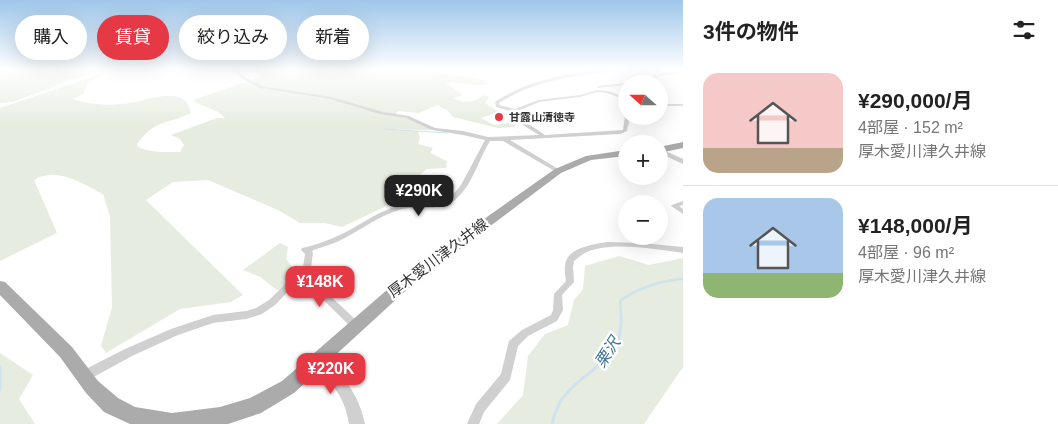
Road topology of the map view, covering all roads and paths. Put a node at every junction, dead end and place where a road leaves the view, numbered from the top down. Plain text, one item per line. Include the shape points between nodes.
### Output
1 (278, 89) edge
2 (518, 89) edge
3 (602, 90) joint
4 (618, 96) edge
5 (683, 104) edge
6 (668, 105) edge
7 (516, 111) junction
8 (625, 125) edge
9 (545, 137) junction
10 (488, 139) junction
11 (504, 139) junction
12 (683, 145) edge
13 (668, 148) edge
14 (618, 154) edge
15 (668, 154) edge
16 (683, 162) edge
17 (558, 171) junction
18 (683, 203) edge
19 (683, 212) edge
20 (683, 250) edge
21 (301, 273) junction
22 (0, 286) edge
23 (355, 325) junction
24 (319, 360) junction
25 (84, 376) junction
26 (172, 424) edge
27 (357, 424) edge
28 (474, 424) edge

1 - 10 street via 331,98 407,117 434,129
2 - 7 street via 497,103
3 - 4 street
3 - 7 street via 538,101
5 - 6 street
7 - 9 street via 525,124
8 - 9 street via 625,130 620,132
9 - 11 street
10 - 11 street
10 - 21 street via 464,186 449,202 384,213 338,239 306,250 307,268
11 - 17 street
12 - 13 main road
14 - 17 main road, 厚木愛川津久井線 via 590,158
15 - 16 street
17 - 23 main road, 厚木愛川津久井線 via 423,268
18 - 19 street via 674,206
20 - 28 street via 616,243 572,258 570,282 558,294 557,314 513,344 506,376 480,408
21 - 23 street
21 - 25 street via 258,312 199,323 131,351
22 - 25 main road, 厚木愛川津久井線 via 66,352
23 - 24 main road, 厚木愛川津久井線
24 - 26 main road, 厚木愛川津久井線 via 288,387 254,406 205,421
24 - 27 street via 347,391 354,405
25 - 26 main road, 厚木愛川津久井線 via 104,400 122,412

